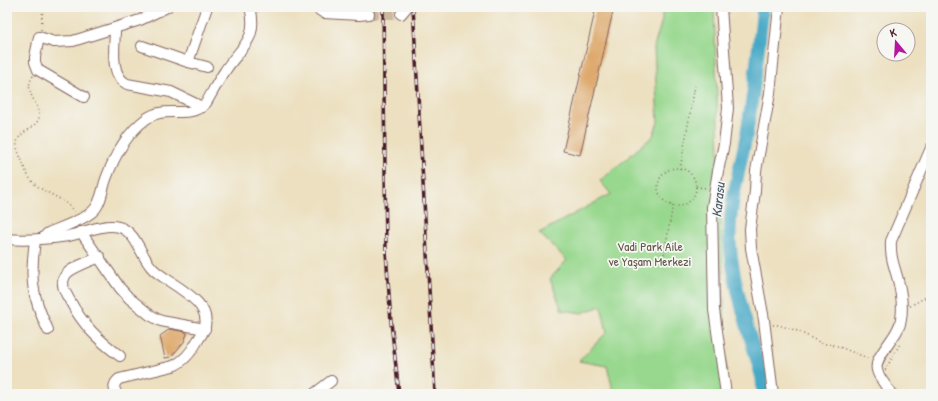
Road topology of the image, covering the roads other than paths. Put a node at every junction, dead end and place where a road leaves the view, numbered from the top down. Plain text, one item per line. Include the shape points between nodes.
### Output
1 (167, 7) edge
2 (207, 7) edge
3 (250, 7) edge
4 (315, 7) edge
5 (722, 7) edge
6 (778, 7) edge
7 (369, 14) tunnel mouth
8 (115, 29) junction
9 (142, 46) dead end
10 (188, 62) junction
11 (207, 67) dead end
12 (84, 97) dead end
13 (202, 107) junction
14 (931, 148) edge
15 (81, 232) junction
16 (7, 239) edge
17 (39, 240) junction
18 (100, 257) junction
19 (204, 329) junction
20 (48, 330) dead end
21 (120, 356) dead end
22 (331, 381) dead end
23 (117, 394) edge
24 (314, 394) edge
25 (726, 394) edge
26 (773, 394) edge
27 (891, 394) edge

1 - 8 street
2 - 10 street
3 - 13 street via 252,24 249,40 225,70
4 - 7 street via 324,12
5 - 25 street via 728,108 712,207 714,310
6 - 26 street via 770,93 756,171 750,228
8 - 12 street via 64,42 39,37 35,57 38,70
8 - 13 street via 115,68 122,80 127,84 171,92
9 - 10 street
10 - 11 street
13 - 17 street via 193,112 162,112 146,119 130,135 116,157 92,213
14 - 27 street via 891,241 890,254 900,289 901,320 898,330 876,364 878,373
15 - 17 street
15 - 18 street
15 - 19 street via 114,226 125,230 151,268 199,304 205,315
16 - 17 street
17 - 20 street via 31,267 37,305
18 - 19 street via 120,288 150,315 161,321
18 - 21 street via 67,273 63,286 86,326
19 - 23 street via 183,361 173,366 119,379 114,384
22 - 24 street

